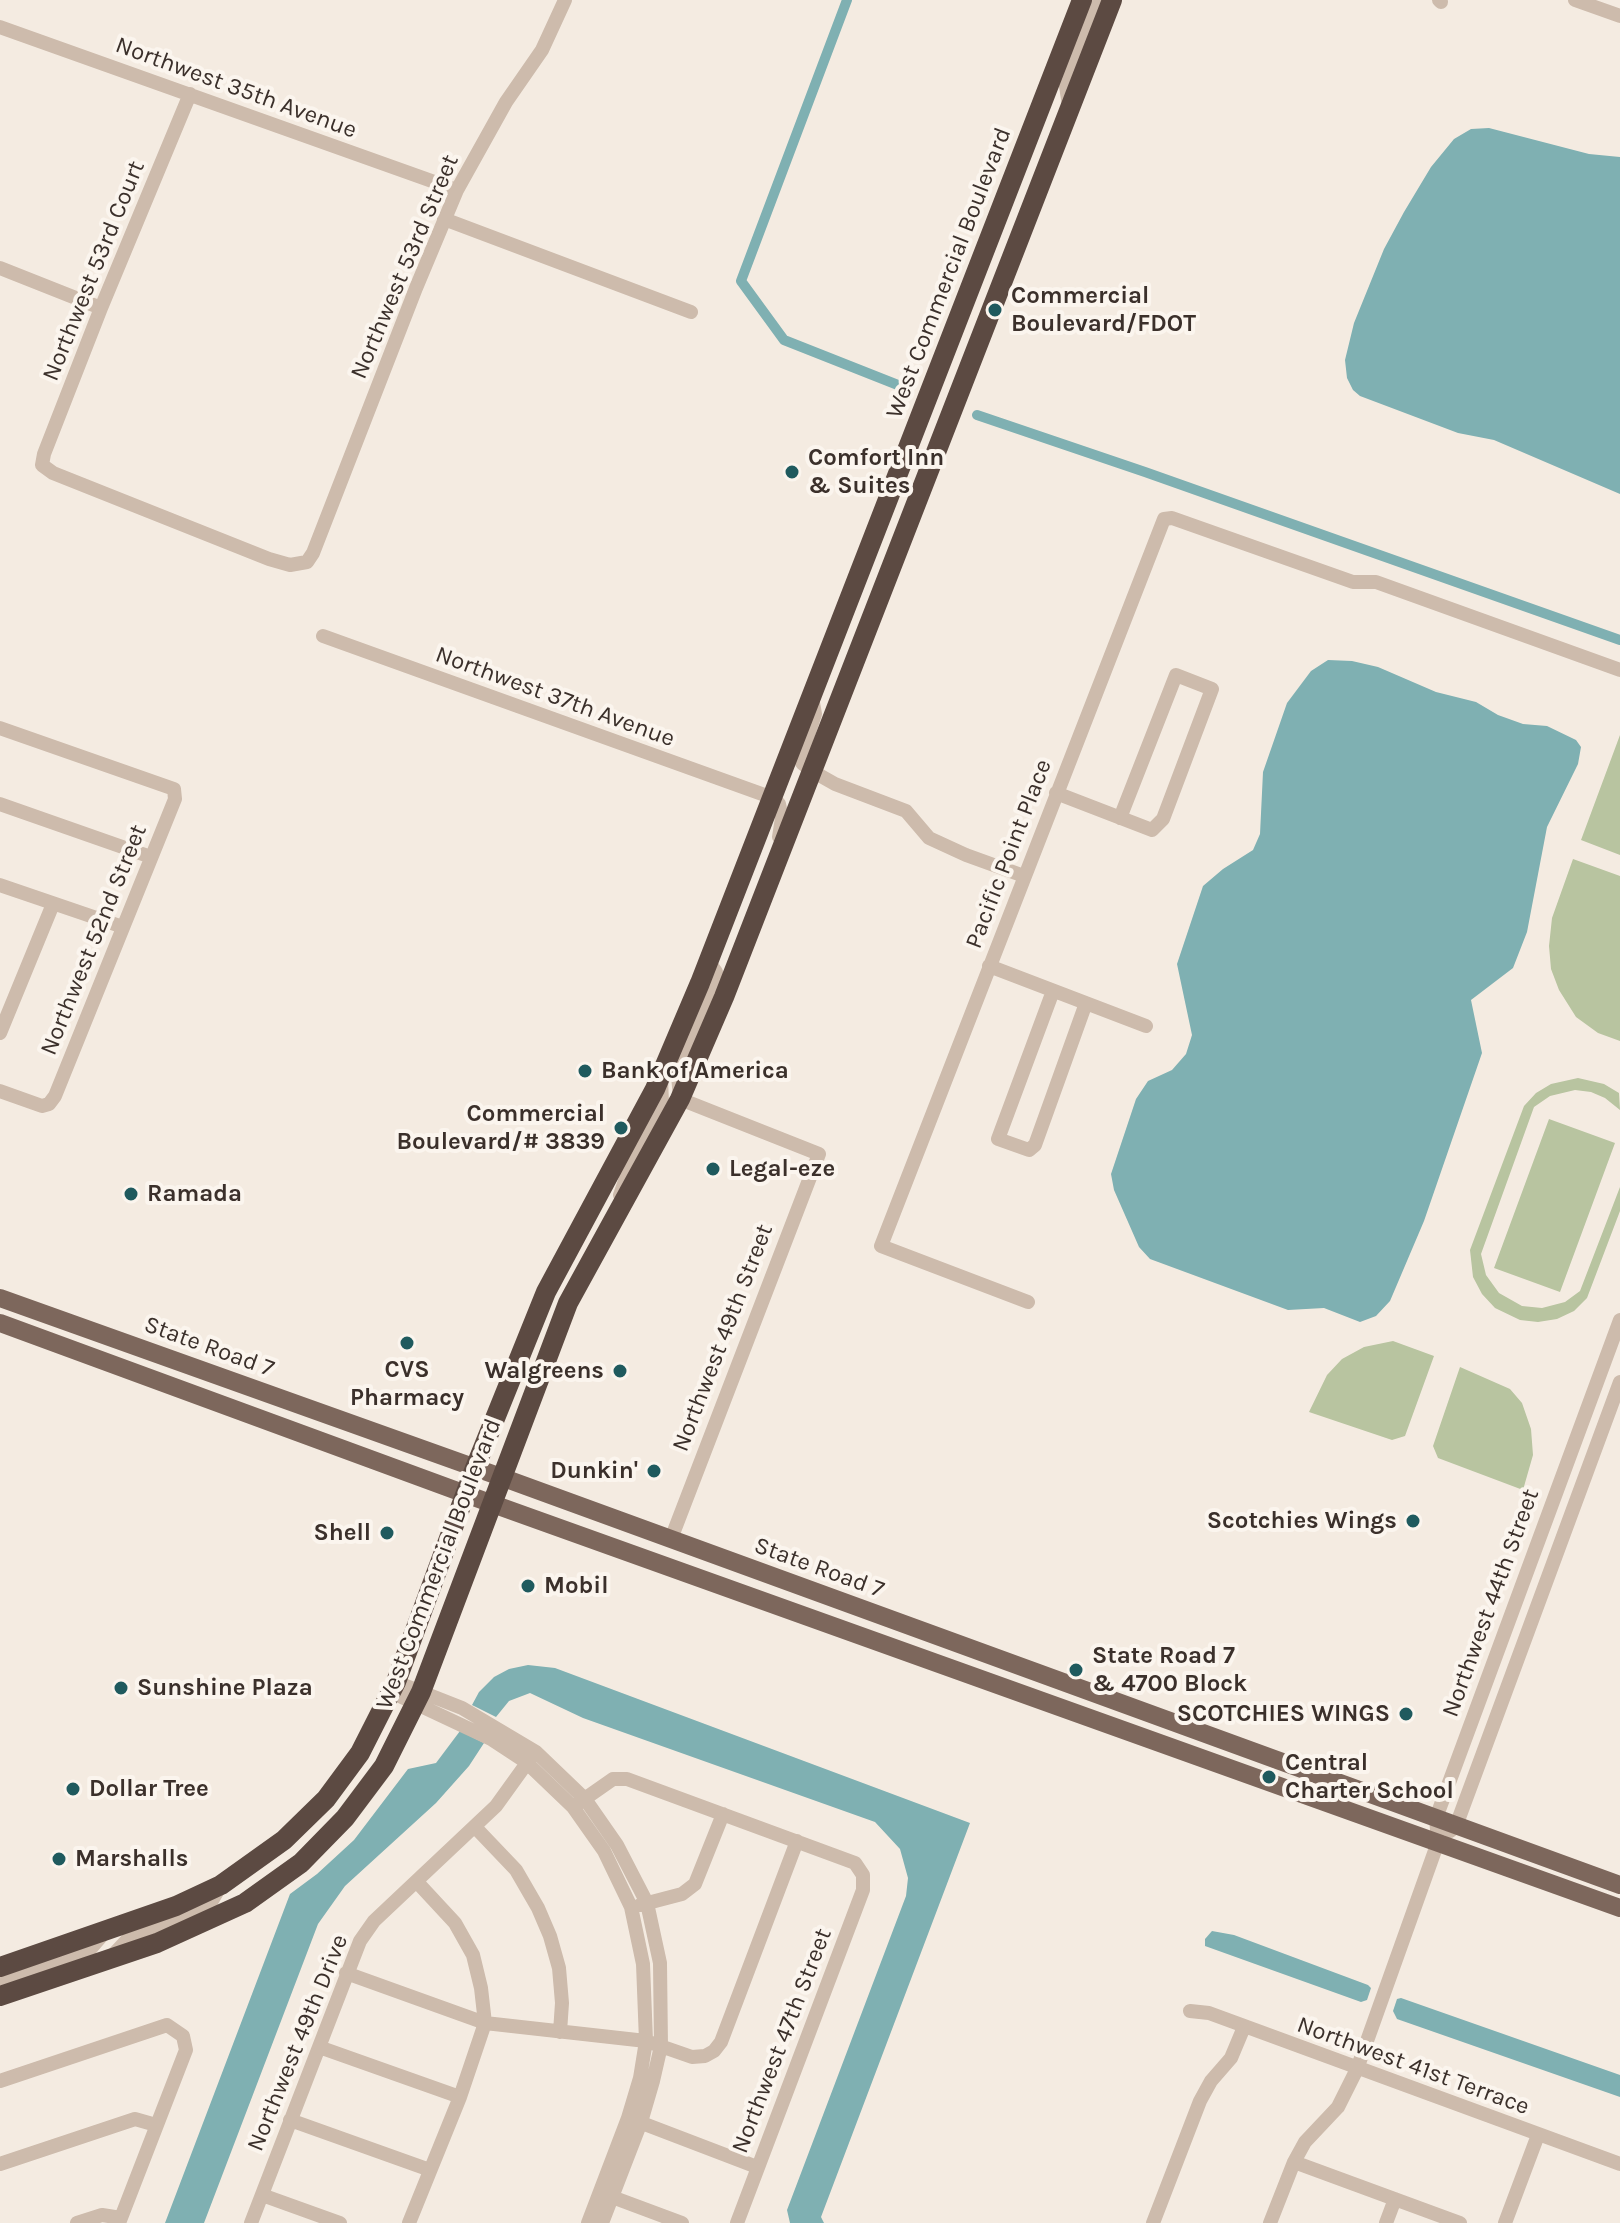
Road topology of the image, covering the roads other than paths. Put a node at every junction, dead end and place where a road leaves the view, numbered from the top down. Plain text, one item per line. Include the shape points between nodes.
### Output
1 (565, 0) edge
2 (1082, 0) edge
3 (1097, 0) edge
4 (1112, 0) edge
5 (1575, 0) edge
6 (1620, 16) edge
7 (0, 27) edge
8 (190, 94) junction
9 (1044, 98) junction
10 (1069, 110) junction
11 (457, 190) junction
12 (444, 219) junction
13 (0, 268) edge
14 (1008, 268) junction
15 (101, 308) junction
16 (691, 312) dead end
17 (42, 465) joint
18 (323, 636) dead end
19 (1620, 670) edge
20 (812, 698) junction
21 (0, 728) edge
22 (812, 771) junction
23 (1056, 793) junction
24 (773, 798) junction
25 (0, 804) edge
26 (1120, 818) junction
27 (151, 857) junction
28 (776, 865) junction
29 (1024, 876) junction
30 (0, 885) edge
31 (53, 904) junction
32 (123, 927) junction
33 (709, 962) junction
34 (989, 966) junction
35 (1053, 991) junction
36 (1086, 1003) junction
37 (1146, 1026) dead end
38 (0, 1033) edge
39 (661, 1076) junction
40 (0, 1091) edge
41 (680, 1099) junction
42 (625, 1201) junction
43 (0, 1298) edge
44 (1028, 1302) dead end
45 (1620, 1320) edge
46 (0, 1323) edge
47 (136, 1346) junction
48 (98, 1360) junction
49 (1620, 1382) edge
50 (475, 1468) junction
51 (501, 1477) junction
52 (466, 1494) junction
53 (490, 1503) junction
54 (671, 1539) junction
55 (394, 1687) junction
56 (419, 1697) junction
57 (531, 1757) junction
58 (579, 1803) junction
59 (723, 1814) junction
60 (1436, 1818) junction
61 (1456, 1826) junction
62 (475, 1827) junction
63 (797, 1841) junction
64 (1438, 1842) junction
65 (417, 1882) junction
66 (221, 1885) junction
67 (1620, 1885) edge
68 (647, 1903) junction
69 (631, 1907) junction
70 (1620, 1908) edge
71 (105, 1932) junction
72 (110, 1959) junction
73 (0, 1967) edge
74 (346, 1973) junction
75 (0, 1983) edge
76 (0, 1996) edge
77 (1190, 2011) dead end
78 (485, 2023) junction
79 (1244, 2027) junction
80 (560, 2032) junction
81 (653, 2044) junction
82 (319, 2047) junction
83 (1357, 2069) junction
84 (0, 2081) edge
85 (460, 2097) junction
86 (290, 2120) junction
87 (634, 2120) junction
88 (156, 2125) junction
89 (1538, 2135) junction
90 (1294, 2162) junction
91 (0, 2164) edge
92 (1620, 2164) edge
93 (757, 2167) junction
94 (430, 2170) junction
95 (606, 2194) junction
96 (262, 2195) junction
97 (1395, 2199) junction
98 (120, 2221) edge
99 (77, 2223) edge
100 (251, 2223) edge
101 (340, 2223) edge
102 (409, 2223) edge
103 (588, 2223) edge
104 (602, 2223) edge
105 (682, 2223) edge
106 (737, 2223) edge
107 (1153, 2223) edge
108 (1270, 2223) edge
109 (1386, 2223) edge
110 (1460, 2223) edge
111 (1505, 2223) edge

1 - 11 street, Northwest 53rd Street via 542,50
2 - 9 highway, West Commercial Boulevard
3 - 10 street, West Commercial Boulevard via 1066,86
4 - 10 highway, West Commercial Boulevard
5 - 6 street
7 - 8 street, Northwest 35th Avenue
8 - 11 street, Northwest 35th Avenue
8 - 15 street, Northwest 53rd Court
9 - 14 highway via 1053,121 1009,233
9 - 20 highway, West Commercial Boulevard
10 - 14 highway, West Commercial Boulevard
11 - 12 street, Northwest 53rd Street
12 - 16 street
12 - 17 street, Northwest 53rd Street via 307,562 290,565 269,559
13 - 15 street
14 - 22 highway, West Commercial Boulevard
15 - 17 street, Northwest 53rd Court
18 - 24 street, Northwest 37th Avenue
19 - 23 street, Pacific Point Place via 1376,582 1353,582 1164,519
20 - 22 street, West Commercial Boulevard via 815,714 801,756
20 - 24 highway, West Commercial Boulevard
21 - 27 street, Northwest 52nd Street via 174,789 175,799
22 - 28 highway, West Commercial Boulevard
22 - 29 street via 906,811 929,838
23 - 26 street
23 - 29 street, Pacific Point Place
24 - 28 street, West Commercial Boulevard via 782,818
24 - 33 highway, West Commercial Boulevard
25 - 27 street
26 - 26 street via 1152,830 1163,819 1212,689 1176,675
27 - 32 street, Northwest 52nd Street
28 - 41 highway, West Commercial Boulevard
29 - 34 street, Pacific Point Place
30 - 31 street
31 - 32 street
31 - 38 street
32 - 40 street, Northwest 52nd Street via 55,1096 49,1104 33,1104
33 - 39 highway, West Commercial Boulevard
33 - 41 street, West Commercial Boulevard via 716,972 715,984 678,1075
34 - 35 street
34 - 44 street, Pacific Point Place via 881,1246
35 - 36 street
35 - 36 street via 998,1139 1029,1150 1035,1145
36 - 37 street
39 - 42 street, West Commercial Boulevard via 662,1103 621,1189
39 - 50 highway, West Commercial Boulevard via 546,1292
41 - 42 highway, West Commercial Boulevard
41 - 54 street, Northwest 49th Street via 819,1154
42 - 51 highway, West Commercial Boulevard via 568,1303
43 - 47 main road, State Road 7
45 - 60 street, Northwest 44th Street
46 - 48 main road, State Road 7
47 - 48 main road via 119,1359
47 - 50 main road, State Road 7
48 - 52 main road, State Road 7
49 - 61 street, Northwest 44th Street
50 - 51 main road, State Road 7
50 - 52 highway, West Commercial Boulevard
51 - 53 highway, West Commercial Boulevard
51 - 54 main road, State Road 7
52 - 53 main road, State Road 7
52 - 55 highway, West Commercial Boulevard
53 - 56 highway, West Commercial Boulevard
53 - 64 main road, State Road 7
54 - 60 main road, State Road 7
55 - 56 street
55 - 66 highway, West Commercial Boulevard via 360,1753 326,1799 284,1840
56 - 57 street
56 - 72 highway, West Commercial Boulevard via 384,1766 345,1818 301,1863 245,1903 184,1933
57 - 58 street
57 - 62 street, Northwest 49th Drive
58 - 59 street via 613,1779 627,1779
58 - 68 street via 617,1845
58 - 69 street
59 - 63 street
59 - 68 street via 695,1884 682,1894
60 - 61 main road, State Road 7
60 - 64 street, Northwest 44th Street
61 - 64 street, Northwest 44th Street
61 - 67 main road, State Road 7
62 - 65 street, Northwest 49th Drive
62 - 80 street via 516,1870 544,1922 559,1968
63 - 81 street via 721,2042 705,2056 692,2057
63 - 93 street, Northwest 47th Street via 855,1863 863,1875 863,1890
64 - 70 main road, State Road 7
64 - 83 street
65 - 74 street, Northwest 49th Drive via 374,1921
65 - 78 street via 455,1923 473,1955
66 - 71 highway, West Commercial Boulevard
66 - 72 street, West Commercial Boulevard via 210,1904 127,1940
68 - 69 street
68 - 81 street via 660,1963
69 - 81 street
71 - 73 highway, West Commercial Boulevard
71 - 75 street, West Commercial Boulevard via 86,1954
72 - 76 highway, West Commercial Boulevard
74 - 78 street
74 - 82 street, Northwest 49th Drive
77 - 79 street, Northwest 41st Terrace
78 - 80 street
78 - 85 street
79 - 83 street, Northwest 41st Terrace
79 - 107 street via 1231,2058 1200,2101
80 - 81 street
81 - 87 street via 653,2081
82 - 85 street
82 - 86 street, Northwest 49th Drive
83 - 89 street, Northwest 41st Terrace
83 - 90 street via 1338,2107
84 - 88 street via 167,2025 183,2036 186,2050
85 - 94 street
86 - 94 street
86 - 96 street, Northwest 49th Drive
87 - 93 street
87 - 95 street
88 - 91 street via 135,2119
88 - 98 street
89 - 92 street, Northwest 41st Terrace
89 - 111 street
90 - 97 street
90 - 108 street
93 - 106 street, Northwest 47th Street
94 - 102 street
95 - 103 street
95 - 104 street
95 - 105 street
96 - 100 street, Northwest 49th Drive
96 - 101 street
97 - 109 street
97 - 110 street
98 - 99 street via 102,2215

